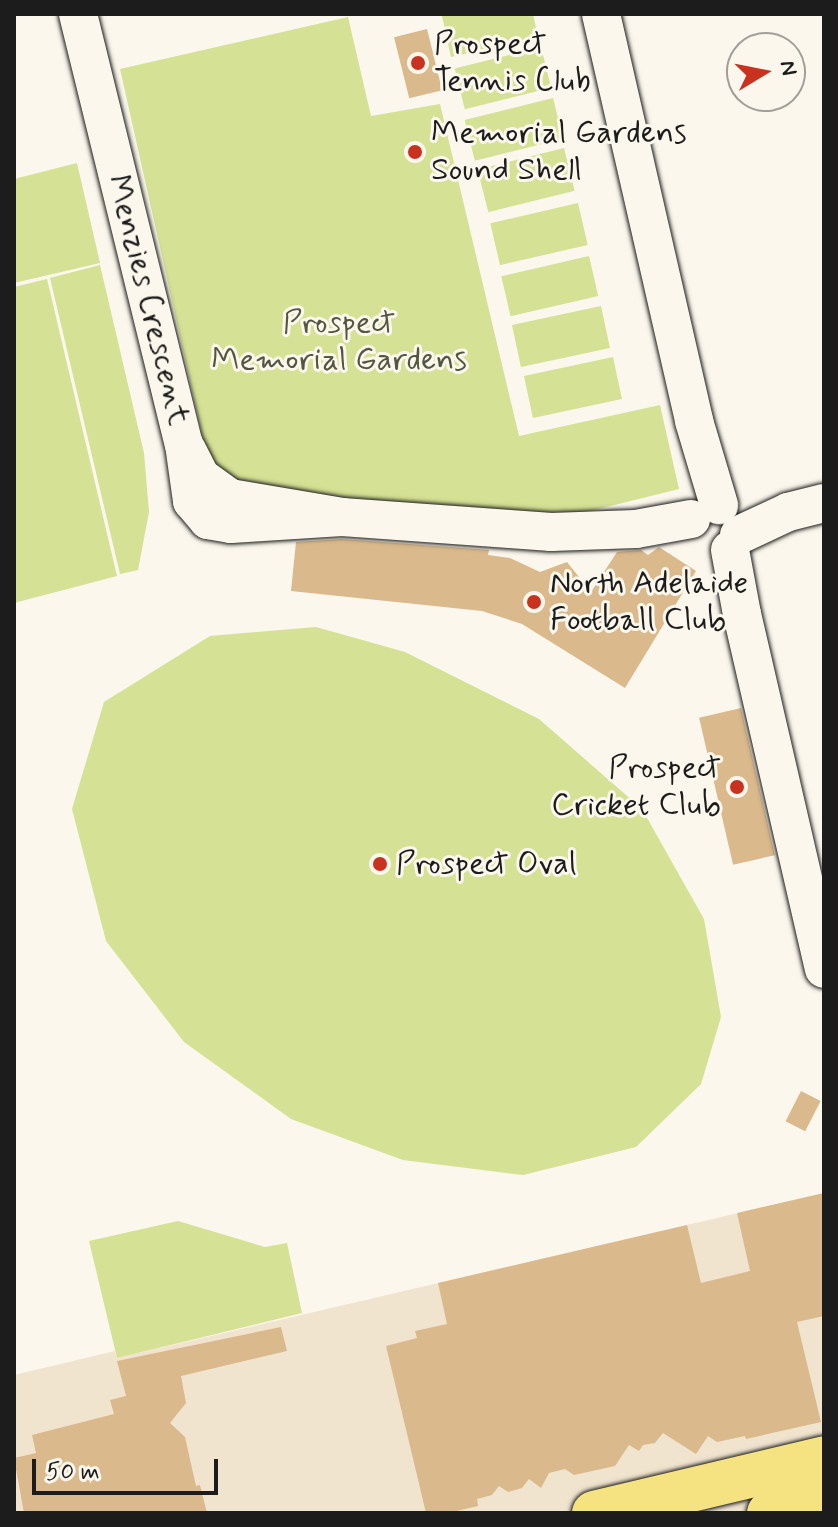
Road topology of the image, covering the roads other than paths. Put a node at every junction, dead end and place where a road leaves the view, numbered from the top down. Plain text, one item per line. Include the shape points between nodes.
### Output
1 (78, 14) edge
2 (601, 14) edge
3 (806, 508) edge
4 (714, 530) junction
5 (824, 969) edge
6 (824, 1458) edge
7 (824, 1500) edge
8 (594, 1513) edge
9 (769, 1513) edge

1 - 4 street, Menzies Crescent via 184,444 201,477 230,498 342,517 551,532
2 - 4 street
3 - 4 street, Menzies Crescent
4 - 5 street via 742,614
6 - 8 highway
7 - 9 highway

